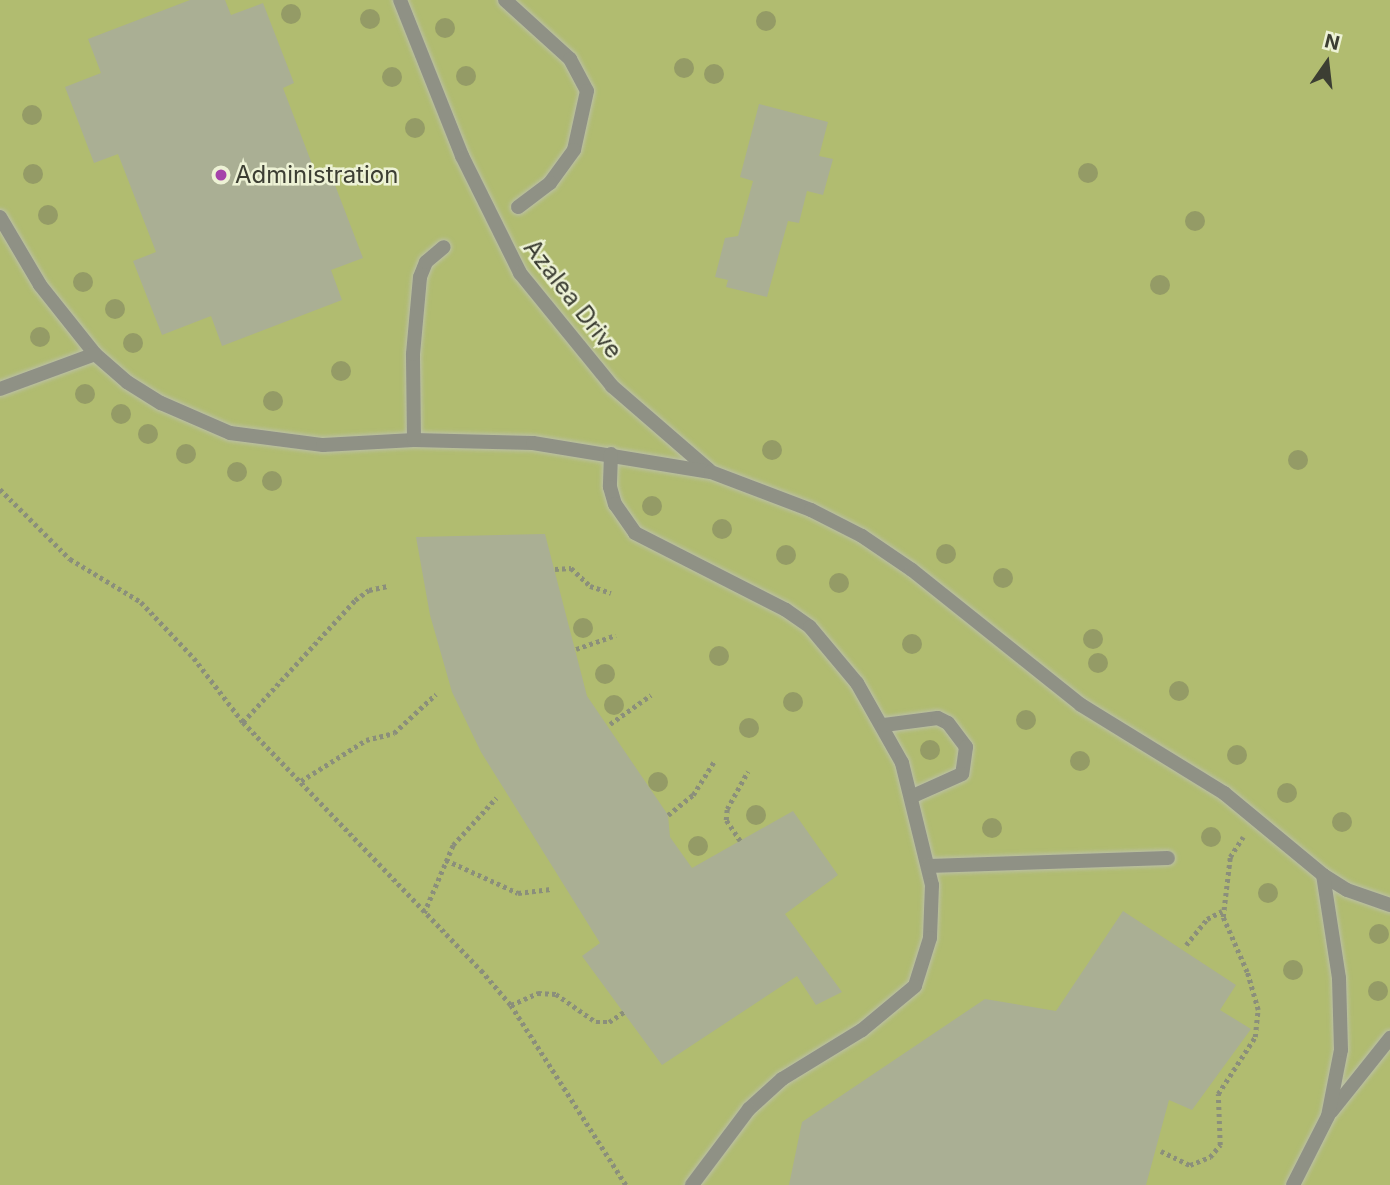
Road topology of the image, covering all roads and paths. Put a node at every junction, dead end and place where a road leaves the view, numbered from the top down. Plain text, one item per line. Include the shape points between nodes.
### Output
1 (400, 0) edge
2 (505, 0) edge
3 (517, 207) dead end
4 (0, 217) edge
5 (444, 247) dead end
6 (95, 354) junction
7 (0, 389) edge
8 (414, 440) junction
9 (611, 454) junction
10 (711, 472) junction
11 (0, 489) edge
12 (555, 569) dead end
13 (388, 586) dead end
14 (611, 593) dead end
15 (616, 635) dead end
16 (576, 649) dead end
17 (436, 694) dead end
18 (651, 695) dead end
19 (243, 722) junction
20 (610, 724) dead end
21 (884, 725) junction
22 (715, 760) dead end
23 (748, 771) dead end
24 (301, 781) junction
25 (914, 796) junction
26 (496, 798) dead end
27 (668, 815) dead end
28 (1256, 820) junction
29 (740, 841) dead end
30 (1168, 858) dead end
31 (446, 860) junction
32 (928, 866) junction
33 (1323, 875) junction
34 (551, 889) dead end
35 (1390, 905) edge
36 (1223, 911) junction
37 (424, 913) junction
38 (1186, 945) dead end
39 (512, 1005) junction
40 (624, 1012) dead end
41 (1390, 1038) edge
42 (1328, 1116) junction
43 (1161, 1151) dead end
44 (626, 1185) edge
45 (692, 1185) edge
46 (1293, 1185) edge

1 - 10 lane, Azalea Drive via 462,156 520,273 612,386
2 - 3 lane via 570,59 587,91 574,150 550,183
4 - 6 lane via 40,285
5 - 8 lane via 426,262 420,277 413,354
6 - 7 lane
6 - 8 lane via 161,403 230,433 323,445
8 - 9 lane via 533,443
9 - 10 lane
9 - 21 lane via 610,487 615,504 635,533 750,590 810,626 857,682
10 - 28 lane via 811,510 862,536 912,570 1081,705 1191,771
11 - 19 path via 70,559 141,602 194,658
12 - 14 path via 572,568 590,586
13 - 19 path via 369,590 355,600
15 - 16 path
17 - 24 path via 394,733 366,740
18 - 20 path
19 - 24 path
21 - 25 lane
21 - 25 lane via 938,719 948,723 966,747 962,774
22 - 27 path via 692,795
23 - 29 path via 727,809 726,820
24 - 37 path
25 - 32 lane
26 - 31 path via 453,845
28 - 33 lane
28 - 36 path via 1230,857
30 - 32 lane
31 - 34 path via 518,892
31 - 37 path
32 - 45 lane via 930,938 915,986 862,1030 782,1079 749,1109
33 - 35 lane via 1347,890
33 - 42 lane via 1341,1015 1341,1050
36 - 38 path via 1207,919
36 - 43 path via 1258,1010 1255,1037 1218,1094 1220,1145 1210,1157 1190,1165
37 - 39 path
39 - 40 path via 538,993 556,994 596,1022 609,1022
39 - 44 path
41 - 42 lane
42 - 46 lane

